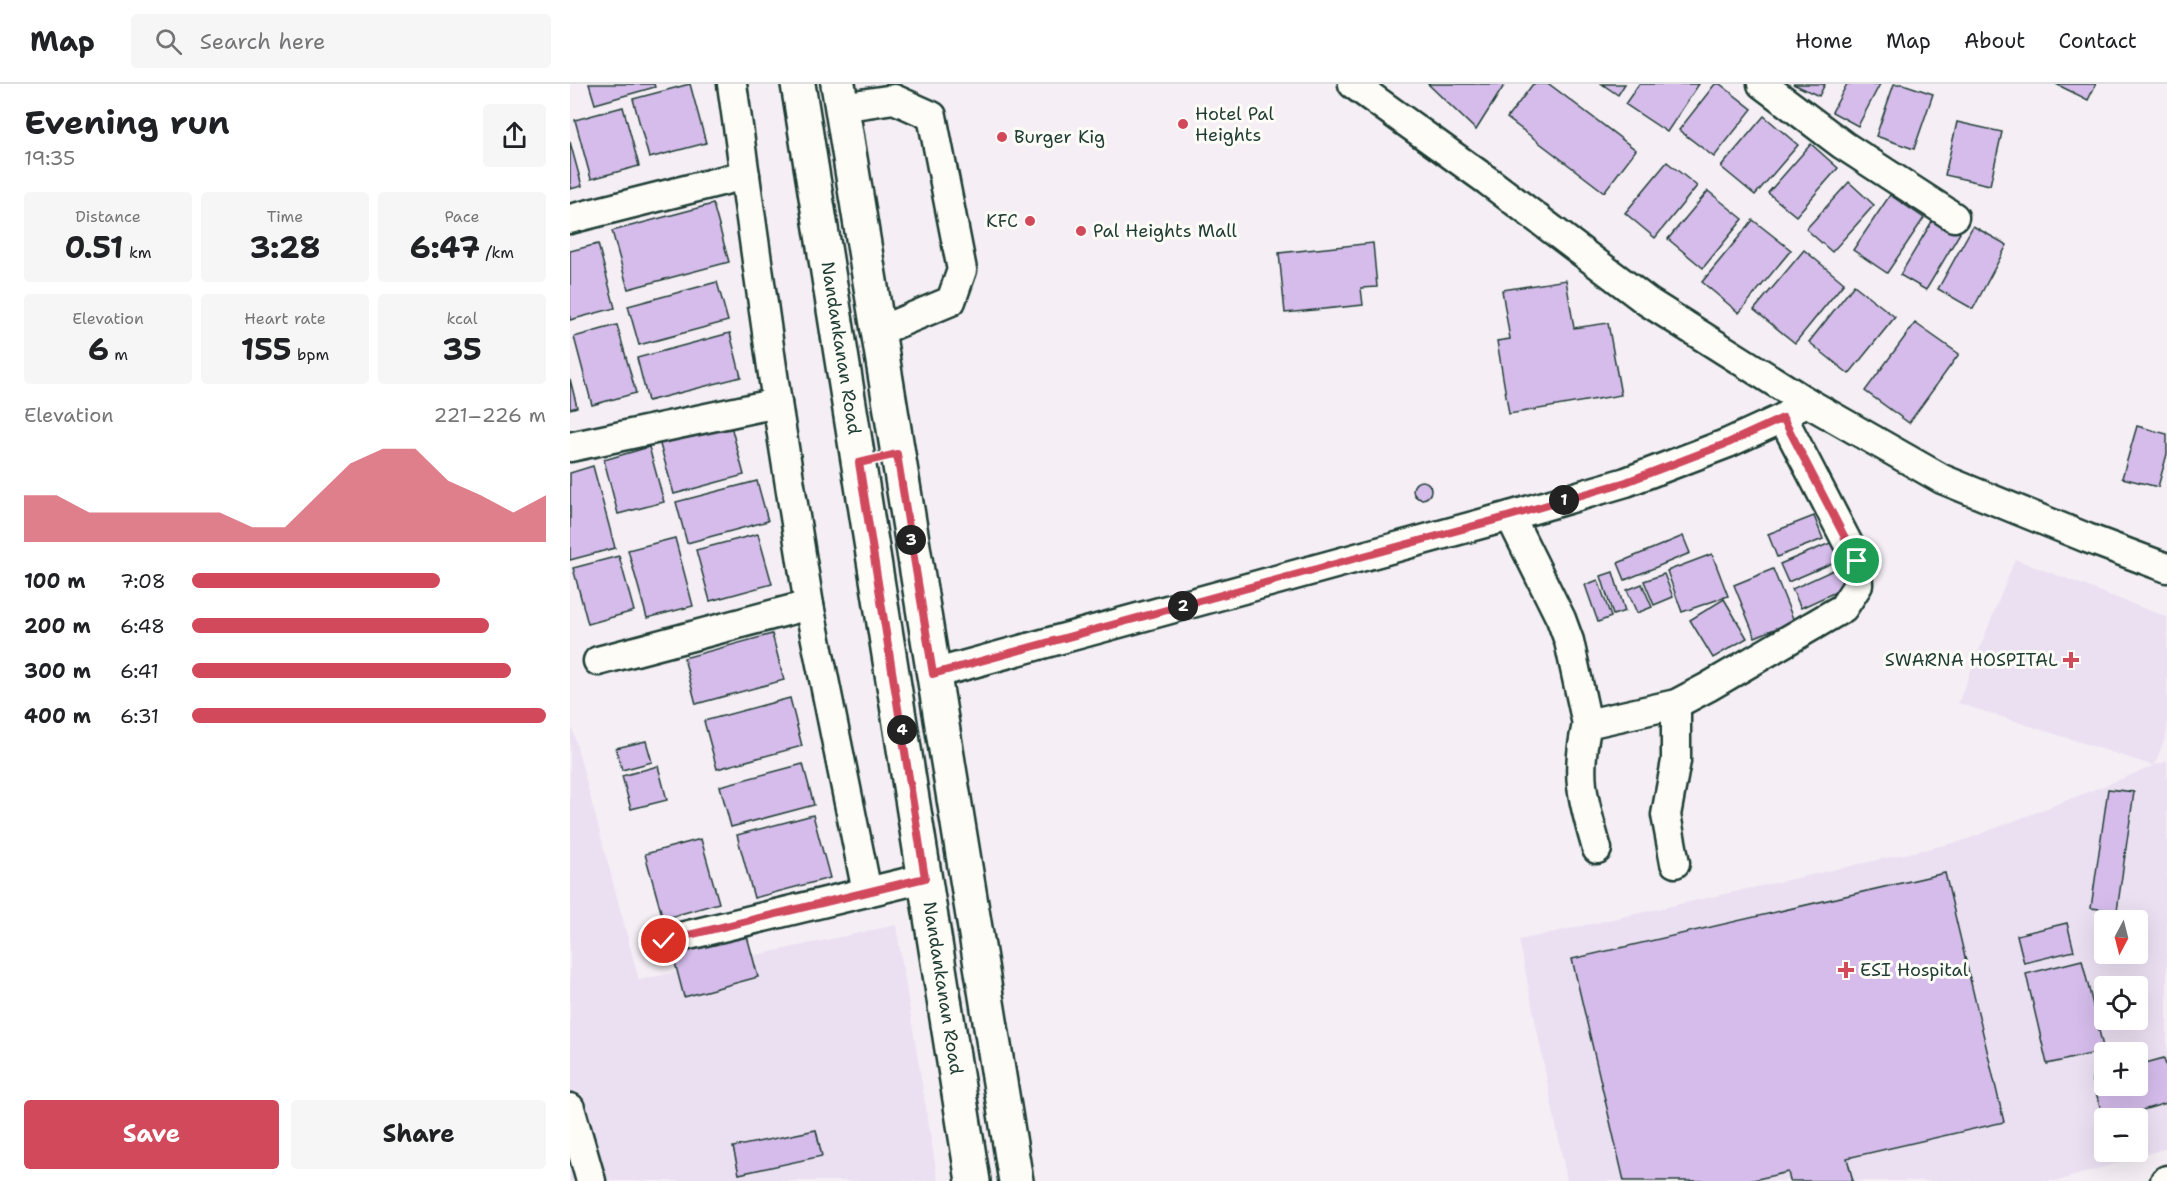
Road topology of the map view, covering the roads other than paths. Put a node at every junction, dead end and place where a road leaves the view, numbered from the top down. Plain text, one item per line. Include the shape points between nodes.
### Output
1 (732, 84) edge
2 (798, 84) edge
3 (1353, 84) edge
4 (1762, 84) edge
5 (839, 95) edge
6 (745, 175) junction
7 (1954, 217) dead end
8 (570, 219) edge
9 (879, 331) junction
10 (777, 403) junction
11 (1794, 410) junction
12 (570, 447) edge
13 (897, 454) junction
14 (859, 463) junction
15 (1510, 516) junction
16 (2167, 568) edge
17 (809, 605) junction
18 (598, 661) dead end
19 (933, 674) junction
20 (1676, 704) junction
21 (1587, 724) junction
22 (1597, 849) dead end
23 (1675, 862) dead end
24 (925, 878) junction
25 (867, 892) junction
26 (664, 941) dead end
27 (570, 1107) edge
28 (591, 1181) edge
29 (973, 1181) edge
30 (1016, 1181) edge

1 - 6 street
2 - 14 main road, Nandankanan Road
3 - 11 street
4 - 7 street via 1843,145
5 - 9 main road
5 - 9 street via 894,99 932,116 962,270 951,301
6 - 8 street
6 - 10 street
9 - 13 main road
10 - 12 street
10 - 17 street
11 - 15 street via 1728,443 1626,482
11 - 16 street via 1942,479
11 - 20 street via 1857,561 1857,585 1843,608
13 - 14 main road
13 - 19 main road
14 - 24 main road, Nandankanan Road
15 - 19 street
15 - 21 street via 1565,630
17 - 18 street
17 - 25 street
19 - 30 main road
20 - 21 street
20 - 23 street via 1676,761 1666,815
21 - 22 street via 1580,778
24 - 25 street
24 - 29 main road, Nandankanan Road
25 - 26 street
27 - 28 street

